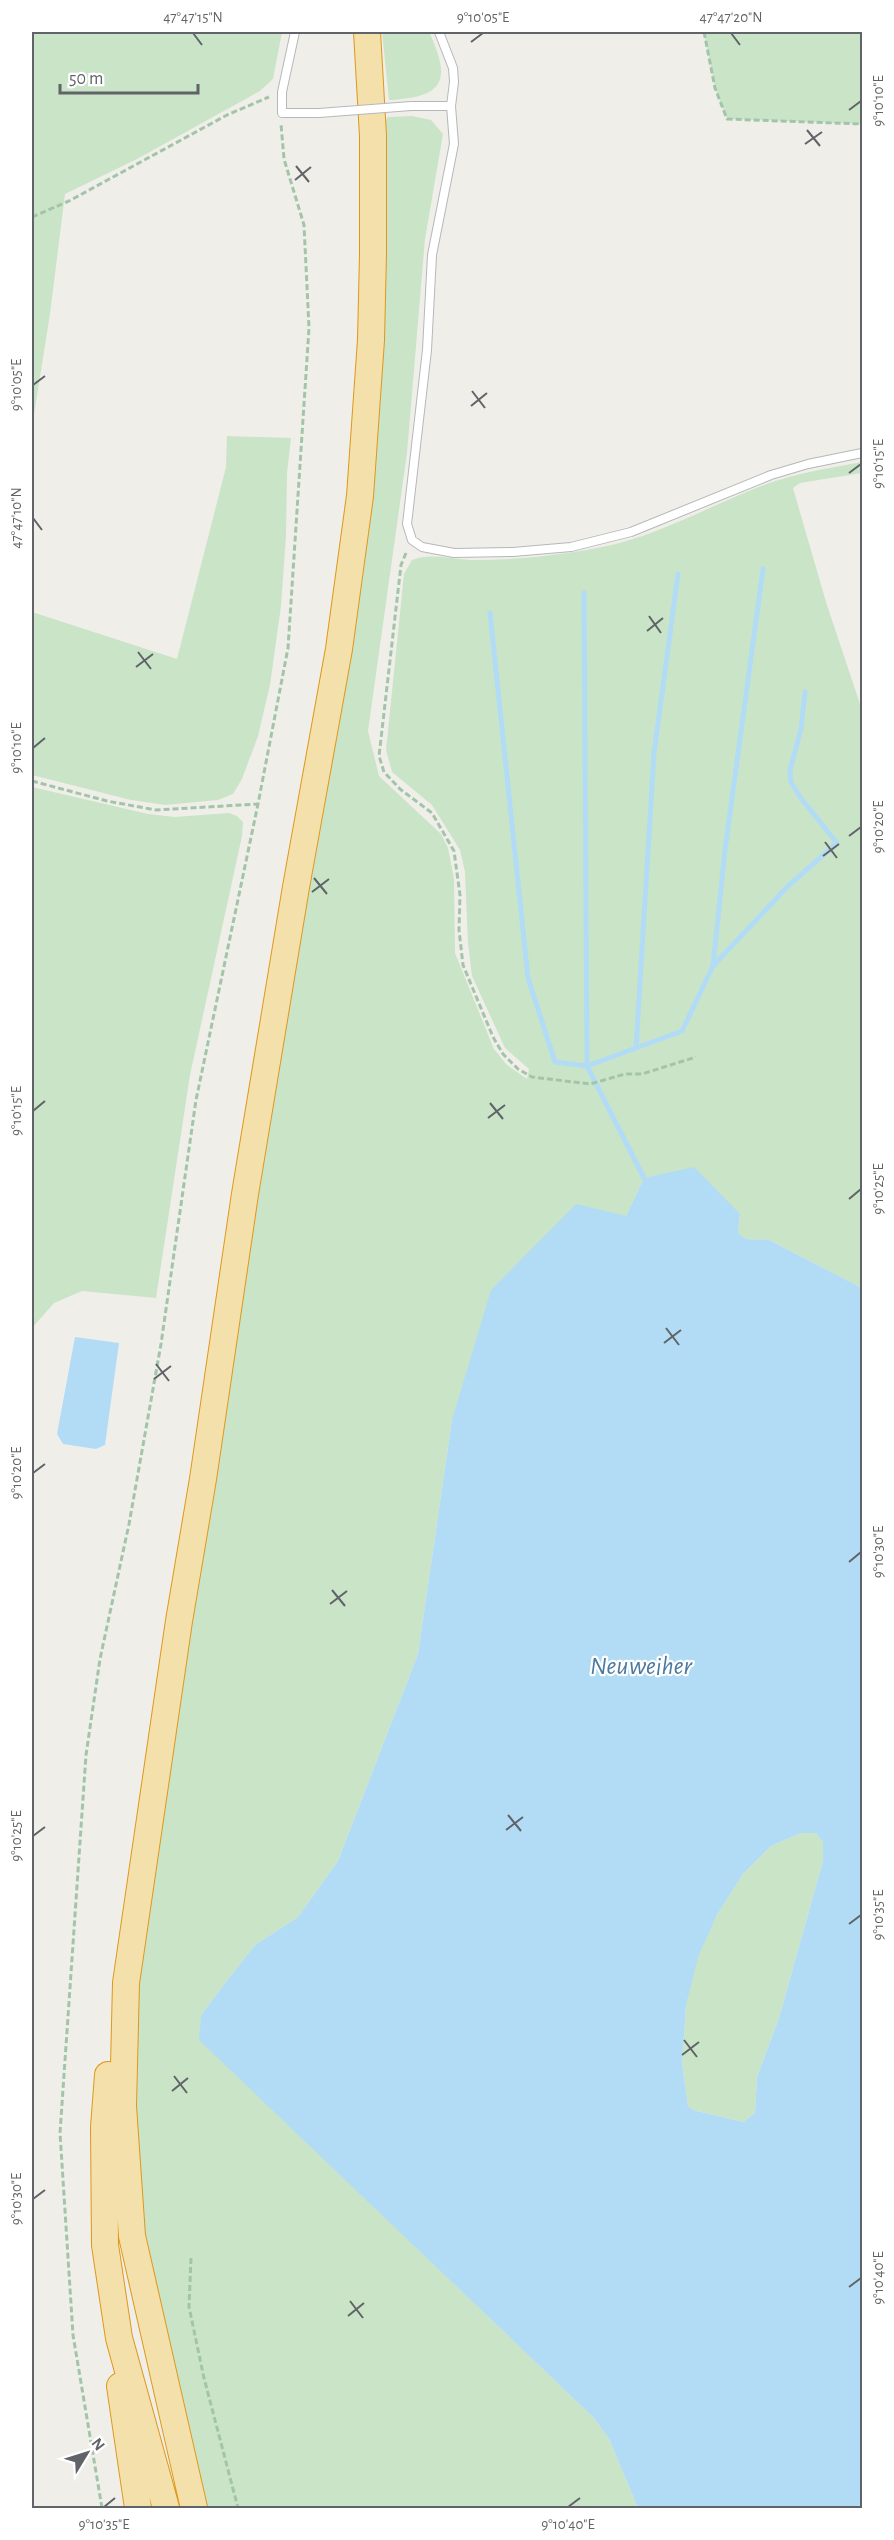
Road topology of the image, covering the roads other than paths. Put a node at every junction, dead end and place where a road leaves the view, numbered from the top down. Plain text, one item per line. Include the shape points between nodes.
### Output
1 (295, 32) edge
2 (368, 32) edge
3 (439, 32) edge
4 (451, 106) junction
5 (862, 453) edge
6 (126, 1983) junction
7 (119, 2338) junction
8 (138, 2508) edge
9 (166, 2508) edge
10 (194, 2508) edge

1 - 4 lane, bridge via 282,92 282,113
2 - 6 highway via 373,254 360,496 339,649 245,1194
3 - 4 lane via 453,68
4 - 5 lane via 454,144 432,255 427,351 407,524 412,540 422,547 454,553 571,547 631,532 771,475
6 - 7 highway via 112,2035 104,2127 105,2245
6 - 10 highway via 123,2106 132,2236
7 - 8 highway via 120,2400
7 - 9 highway

